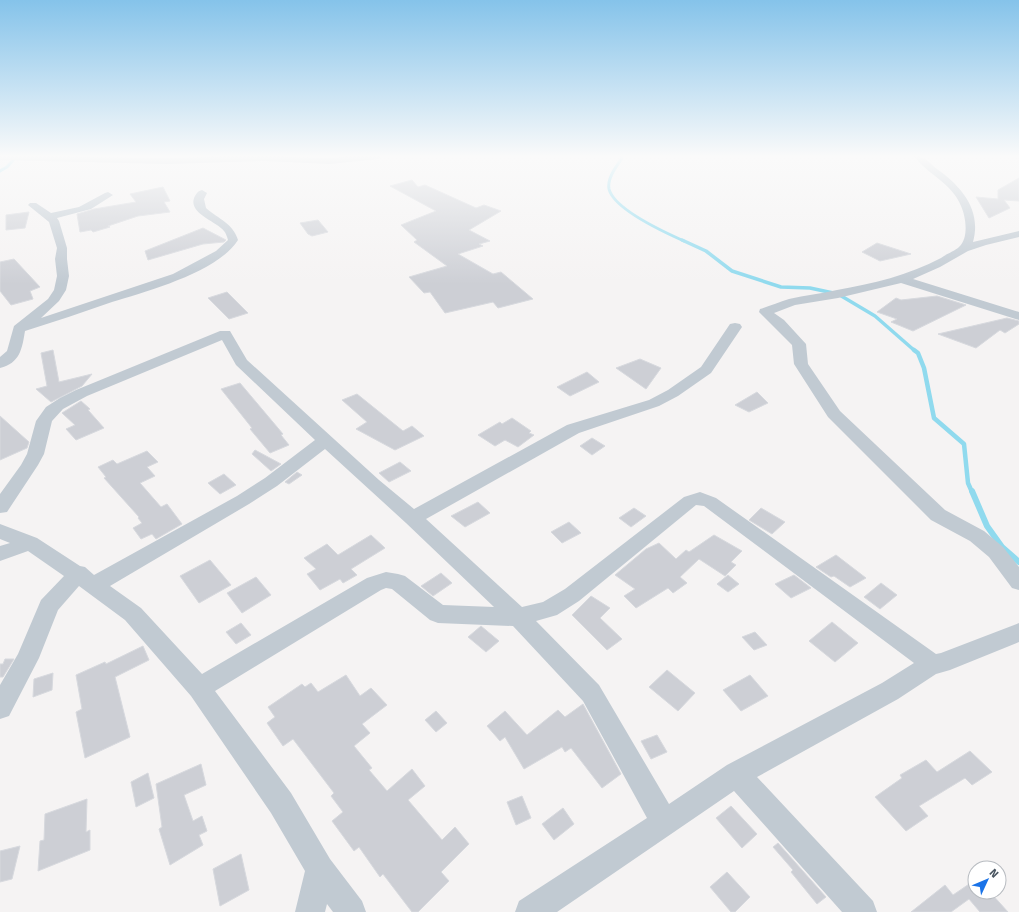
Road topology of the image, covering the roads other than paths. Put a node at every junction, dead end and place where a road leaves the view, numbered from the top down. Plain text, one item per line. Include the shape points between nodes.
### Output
1 (100, 199) edge
2 (200, 199) edge
3 (961, 199) edge
4 (33, 205) dead end
5 (49, 216) junction
6 (1019, 234) edge
7 (964, 249) junction
8 (902, 279) junction
9 (1019, 316) edge
10 (735, 327) dead end
11 (19, 329) junction
12 (0, 364) edge
13 (326, 440) junction
14 (0, 507) edge
15 (413, 518) junction
16 (0, 531) edge
17 (30, 543) junction
18 (0, 554) edge
19 (86, 579) junction
20 (1019, 582) edge
21 (518, 617) junction
22 (1019, 632) edge
23 (932, 664) junction
24 (199, 688) junction
25 (0, 708) edge
26 (736, 774) junction
27 (665, 823) junction
28 (320, 869) junction
29 (310, 912) edge
30 (351, 912) edge
31 (530, 912) edge
32 (862, 912) edge

1 - 5 street via 93,205 74,212
2 - 11 street via 200,205 208,216 228,229 233,240 220,253 177,278
3 - 7 street via 971,220
4 - 5 street
5 - 11 street via 54,222 62,248 63,276 60,290 53,301
6 - 7 street
7 - 8 street via 936,265
8 - 9 street
8 - 20 street via 792,302 765,312 799,344 801,364 834,414 938,515 977,536 996,552
10 - 15 street via 706,370 673,393 654,404 573,429
11 - 12 street via 14,353
13 - 14 street via 240,362 225,334 90,390 56,408 47,415 43,424 33,460
13 - 15 street
13 - 19 street via 243,500
15 - 21 street
16 - 17 street
17 - 18 street
17 - 19 street
19 - 24 street via 133,614
19 - 25 street via 50,606 28,658
21 - 23 street via 549,609 572,595 690,501 700,498 710,502
21 - 24 street via 438,614 398,582 386,580 374,584
21 - 27 street via 591,693
22 - 23 street via 942,663
23 - 26 street via 890,691
24 - 28 street via 281,803
26 - 27 street
26 - 32 street
27 - 31 street
28 - 29 street
28 - 30 street

